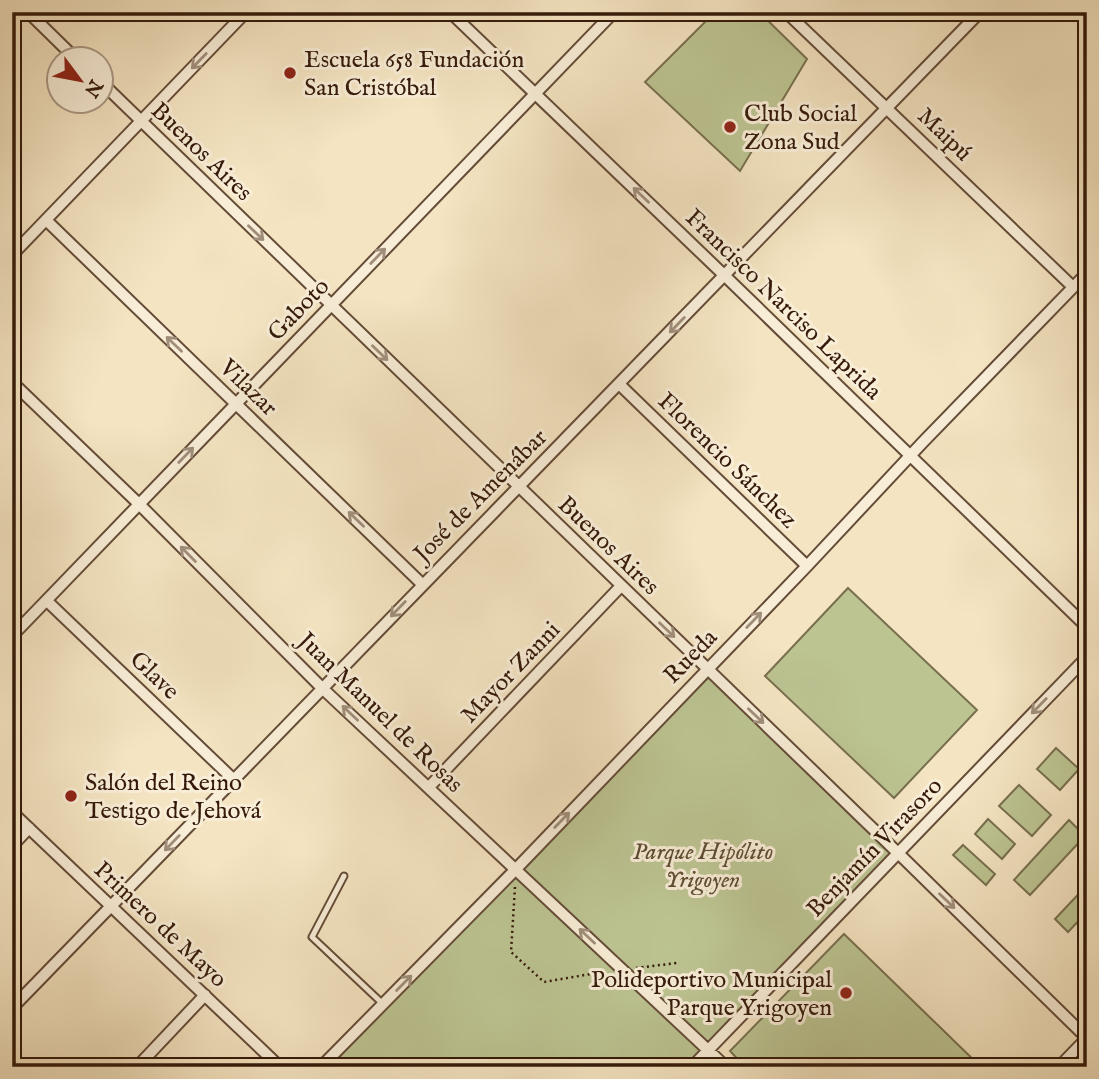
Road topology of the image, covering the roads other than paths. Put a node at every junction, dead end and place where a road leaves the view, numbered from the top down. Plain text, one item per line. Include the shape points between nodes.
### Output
1 (28, 12) edge
2 (246, 12) edge
3 (450, 12) edge
4 (614, 12) edge
5 (786, 12) edge
6 (980, 12) edge
7 (63, 46) edge
8 (535, 94) junction
9 (116, 97) edge
10 (887, 108) junction
11 (141, 122) junction
12 (46, 220) junction
13 (12, 255) edge
14 (1087, 273) edge
15 (725, 276) junction
16 (1073, 287) junction
17 (331, 305) junction
18 (12, 382) edge
19 (619, 384) junction
20 (236, 404) junction
21 (910, 456) junction
22 (518, 486) junction
23 (139, 504) junction
24 (807, 566) junction
25 (422, 584) junction
26 (621, 586) junction
27 (47, 601) junction
28 (1087, 627) edge
29 (12, 636) edge
30 (1087, 657) edge
31 (707, 669) junction
32 (323, 688) junction
33 (234, 780) junction
34 (429, 786) junction
35 (12, 812) edge
36 (29, 828) junction
37 (12, 846) edge
38 (898, 853) junction
39 (516, 869) junction
40 (344, 876) dead end
41 (110, 906) junction
42 (205, 995) junction
43 (383, 1004) junction
44 (12, 1009) edge
45 (1087, 1038) edge
46 (709, 1050) junction
47 (137, 1067) edge
48 (280, 1067) edge
49 (321, 1067) edge
50 (692, 1067) edge
51 (726, 1067) edge
52 (1059, 1067) edge

1 - 7 street
2 -> 11 street
3 - 8 street, Francisco Narciso Laprida
4 - 8 street, Gaboto
5 - 10 street, Maipú
6 - 10 street, José de Amenábar
15 -> 8 street, Francisco Narciso Laprida
17 -> 8 street, Gaboto
9 - 11 street, Buenos Aires
10 - 15 street, José de Amenábar
10 - 16 street, Maipú
11 - 12 street
11 -> 17 street, Buenos Aires
12 - 13 street
20 -> 12 street, Vilazar
14 - 16 street, Rueda
15 -> 19 street, José de Amenábar
15 - 21 street, Francisco Narciso Laprida
16 - 21 street, Rueda
17 - 20 street, Gaboto
17 -> 22 street, Buenos Aires
18 - 23 street, Juan Manuel de Rosas
19 - 22 street, José de Amenábar
19 - 24 street, Florencio Sánchez
23 -> 20 street, Gaboto
25 -> 20 street, Vilazar
21 - 24 street, Rueda
21 - 28 street, Francisco Narciso Laprida
22 - 25 street, José de Amenábar
22 - 26 street, Buenos Aires
23 - 27 street, Gaboto
32 -> 23 street, Juan Manuel de Rosas
31 -> 24 street, Rueda
25 -> 32 street, José de Amenábar
26 -> 31 street, Buenos Aires
26 - 34 street, Mayor Zanni
27 - 29 street, Gaboto
27 - 33 street, Glave
30 -> 38 street, Benjamín Virasoro
31 -> 38 street, Buenos Aires
39 -> 31 street, Rueda
32 - 33 street, José de Amenábar
34 -> 32 street, Juan Manuel de Rosas
33 -> 41 street, José de Amenábar
34 - 39 street, Juan Manuel de Rosas
35 - 36 street, Primero de Mayo
36 - 37 street
36 - 41 street, Primero de Mayo
38 -> 45 street, Buenos Aires
38 - 46 street, Benjamín Virasoro
43 -> 39 street, Rueda
46 -> 39 street, Juan Manuel de Rosas
40 - 43 lane via 312,937
41 - 42 street, Primero de Mayo
41 - 44 street, José de Amenábar
42 - 47 street
42 - 48 street, Primero de Mayo
43 - 49 street, Rueda
45 - 52 street
46 - 50 street, Benjamín Virasoro
46 - 51 street, Juan Manuel de Rosas

